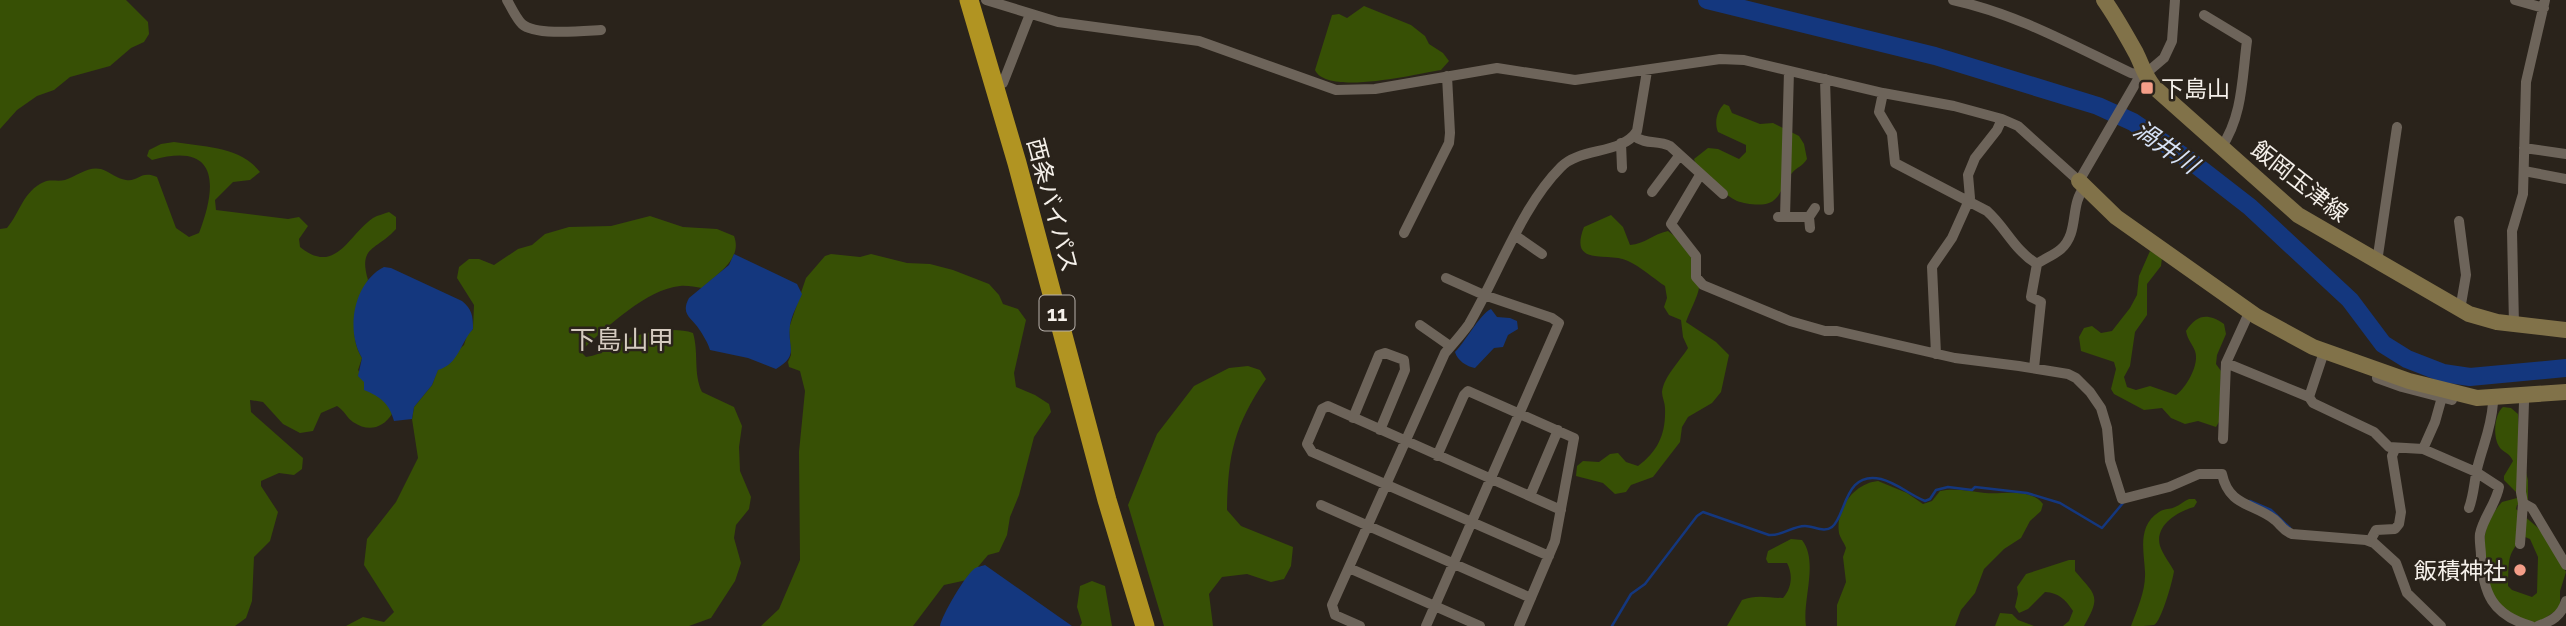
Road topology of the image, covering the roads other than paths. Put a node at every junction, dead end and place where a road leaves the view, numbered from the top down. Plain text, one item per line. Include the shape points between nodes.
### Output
1 (506, 0) edge
2 (970, 0) edge
3 (985, 0) edge
4 (1953, 0) edge
5 (2104, 0) edge
6 (2175, 0) edge
7 (2515, 0) edge
8 (2545, 4) edge
9 (1030, 14) junction
10 (2204, 15) dead end
11 (601, 30) dead end
12 (1647, 71) junction
13 (1789, 71) junction
14 (1447, 76) junction
15 (2140, 78) junction
16 (1825, 79) junction
17 (993, 86) junction
18 (1883, 93) junction
19 (2002, 119) junction
20 (2397, 127) dead end
21 (1634, 136) junction
22 (1621, 143) junction
23 (2221, 148) junction
24 (2524, 148) junction
25 (2566, 154) edge
26 (1679, 156) junction
27 (1622, 167) dead end
28 (2524, 172) junction
29 (1700, 175) junction
30 (2566, 179) edge
31 (2082, 184) junction
32 (1652, 192) dead end
33 (1723, 194) dead end
34 (1969, 200) junction
35 (1829, 210) dead end
36 (1811, 218) dead end
37 (2459, 221) dead end
38 (1404, 233) dead end
39 (1516, 236) junction
40 (1542, 254) dead end
41 (2377, 262) junction
42 (2036, 264) junction
43 (1446, 278) dead end
44 (1484, 295) junction
45 (2233, 299) junction
46 (2460, 310) junction
47 (2248, 315) junction
48 (1420, 325) dead end
49 (2514, 325) junction
50 (2566, 330) edge
51 (1450, 346) junction
52 (1936, 354) junction
53 (2322, 358) junction
54 (2226, 363) junction
55 (2034, 368) junction
56 (2566, 392) edge
57 (2309, 397) junction
58 (2442, 397) junction
59 (2566, 399) edge
60 (2524, 402) junction
61 (2493, 403) junction
62 (1520, 413) junction
63 (1353, 418) junction
64 (1380, 430) junction
65 (1558, 430) junction
66 (2222, 439) dead end
67 (1405, 441) junction
68 (2395, 449) junction
69 (2423, 449) junction
70 (1437, 456) junction
71 (2476, 472) junction
72 (1491, 480) junction
73 (1386, 485) junction
74 (1530, 496) junction
75 (2523, 503) junction
76 (1321, 505) dead end
77 (2469, 508) dead end
78 (1561, 510) junction
79 (1472, 523) junction
80 (1368, 526) junction
81 (2370, 541) junction
82 (2520, 544) dead end
83 (1549, 556) junction
84 (1454, 564) junction
85 (2566, 565) edge
86 (1349, 568) junction
87 (1531, 598) junction
88 (2566, 601) edge
89 (1435, 606) junction
90 (1145, 626) edge
91 (1360, 626) edge
92 (1426, 626) edge
93 (1480, 626) edge
94 (1519, 626) edge
95 (2441, 626) edge
96 (2531, 626) edge
97 (2538, 626) edge

1 - 11 street via 527,27 560,32
2 - 17 highway, 西条バイパス / 11
3 - 9 street
4 - 15 street via 2029,23
5 - 15 main road, 飯岡玉津線 via 2140,61
6 - 15 street via 2172,41 2164,58
7 - 8 street
8 - 24 street via 2526,82
9 - 14 street via 1199,41 1336,90 1375,89
9 - 17 street via 1003,83
10 - 23 street via 2247,41 2239,107
12 - 13 street via 1731,58
12 - 14 street via 1576,80 1497,68
12 - 21 street
13 - 16 street
13 - 36 street via 1782,217
14 - 38 street via 1448,143
15 - 23 main road, 飯岡玉津線
15 - 31 street
16 - 18 street
16 - 35 street
17 - 90 highway, 西条バイパス / 11
18 - 19 street
18 - 34 street via 1879,112 1892,134 1895,163
19 - 31 street via 2018,126
19 - 34 street via 1968,175
20 - 41 street
21 - 22 street
21 - 26 street via 1645,143 1670,146
22 - 27 street
22 - 39 street via 1561,167 1538,195
23 - 41 main road, 飯岡玉津線 via 2298,215
24 - 25 street
24 - 28 street
26 - 29 street
26 - 32 street
28 - 30 street
28 - 49 street via 2522,204 2512,231
29 - 33 street
29 - 52 street via 1671,224 1696,256 1696,277 1703,285 1811,327
31 - 42 street via 2068,240
31 - 45 main road via 2116,216
34 - 42 street via 1998,221 2023,255
34 - 52 street via 1932,267
37 - 46 street via 2466,275
39 - 40 street
39 - 44 street
41 - 46 main road, 飯岡玉津線
42 - 55 street via 2031,297 2041,302
43 - 44 street
44 - 51 street via 1467,327
44 - 62 street via 1559,323
45 - 47 street
45 - 56 main road via 2295,339 2409,381 2476,398
46 - 49 main road, 飯岡玉津線
47 - 53 street via 2285,341
47 - 54 street
48 - 51 street
49 - 50 main road, 飯岡玉津線
51 - 67 street
52 - 55 street
53 - 57 street
53 - 58 street
54 - 57 street
54 - 66 street
55 - 81 street via 2076,378 2097,401 2122,499 2199,474 2222,474 2226,489 2275,520 2284,531
57 - 68 street via 2374,432
58 - 61 street
58 - 69 street
59 - 60 street
60 - 61 street
60 - 75 street
61 - 71 street
62 - 65 street
62 - 70 street via 1466,392
62 - 72 street
63 - 64 street
63 - 64 street via 1379,355 1404,360 1406,366
63 - 73 street via 1325,407 1308,447
64 - 67 street
65 - 74 street
65 - 78 street via 1574,442
67 - 70 street
67 - 73 street
68 - 69 street
68 - 81 street via 2392,456 2401,518 2395,529 2376,530
69 - 71 street
70 - 72 street
71 - 77 street
71 - 96 street via 2499,487 2480,533 2482,580 2489,599 2499,609
72 - 74 street
72 - 79 street
73 - 79 street
73 - 80 street
74 - 78 street
75 - 82 street
75 - 85 street via 2532,508
76 - 80 street
78 - 83 street
79 - 83 street
79 - 84 street
80 - 84 street
80 - 86 street
81 - 95 street via 2396,563 2404,589
83 - 87 street
84 - 87 street
84 - 89 street
86 - 89 street
86 - 91 street via 1333,611
87 - 94 street
88 - 97 street via 2553,621
89 - 92 street
89 - 93 street

